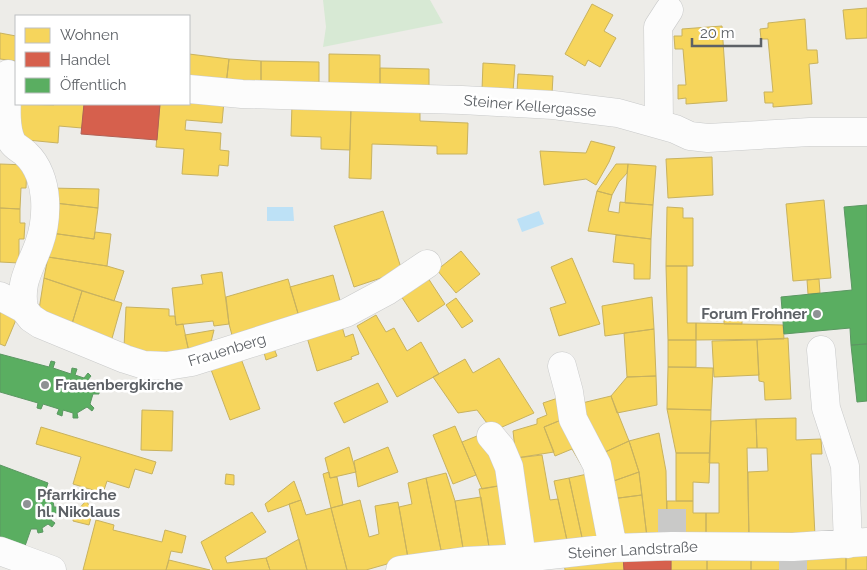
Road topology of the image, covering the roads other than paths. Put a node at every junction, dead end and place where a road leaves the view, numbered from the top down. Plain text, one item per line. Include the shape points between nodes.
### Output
1 (669, 10) dead end
2 (8, 73) edge
3 (190, 89) edge
4 (659, 124) junction
5 (867, 132) edge
6 (427, 264) dead end
7 (30, 265) junction
8 (0, 277) edge
9 (0, 296) edge
10 (24, 310) junction
11 (821, 350) dead end
12 (562, 366) dead end
13 (491, 436) dead end
14 (857, 543) edge
15 (613, 548) junction
16 (0, 551) edge
17 (524, 558) junction
18 (52, 570) edge
19 (400, 570) edge

1 - 4 street via 658,27
2 - 7 street via 8,131 12,144 34,162 45,198 44,222
3 - 4 street, Steiner Kellergasse via 242,94 553,105 618,113
4 - 5 street, Steiner Kellergasse via 690,136 708,138
6 - 10 street, Frauenberg via 346,313 192,362 167,366 125,360 40,324
7 - 8 street
7 - 10 street via 22,296
9 - 10 street, Frauenberg
11 - 14 street via 826,408 845,466
12 - 15 street via 573,419 597,465
13 - 17 street via 501,448 508,467
14 - 15 street, Steiner Landstraße via 793,552 672,541
15 - 17 street, Steiner Landstraße
16 - 18 street
17 - 19 street, Steiner Landstraße via 464,561

